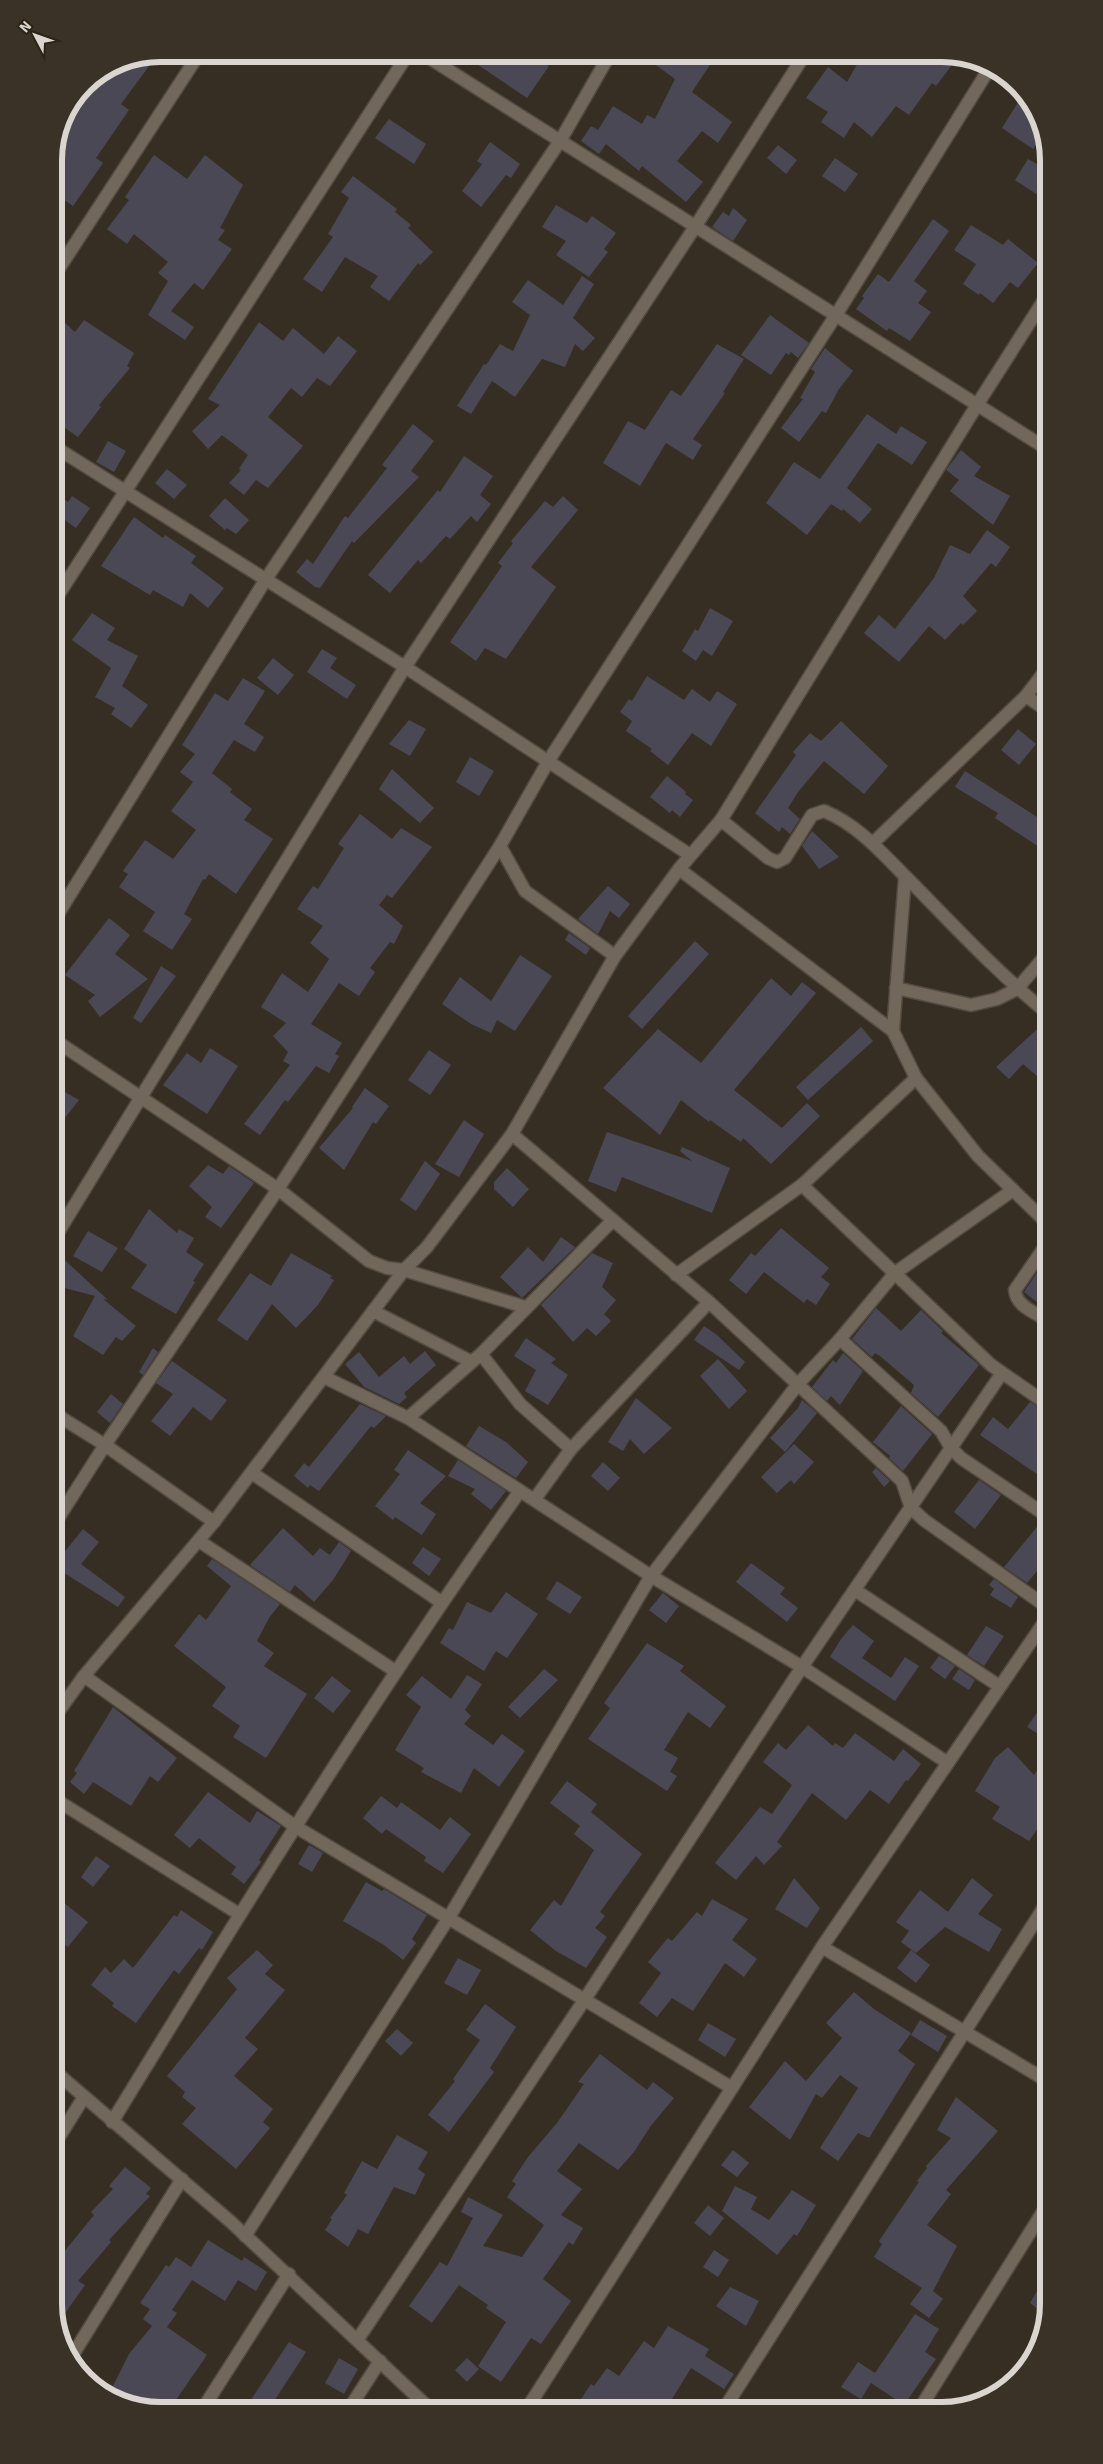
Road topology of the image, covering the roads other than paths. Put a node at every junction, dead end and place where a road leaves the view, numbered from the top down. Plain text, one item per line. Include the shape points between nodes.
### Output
1 (194, 62) edge
2 (403, 62) edge
3 (436, 62) edge
4 (605, 63) edge
5 (799, 63) edge
6 (986, 73) edge
7 (560, 141) junction
8 (695, 226) junction
9 (63, 262) edge
10 (1040, 306) edge
11 (836, 315) junction
12 (976, 405) junction
13 (1040, 445) edge
14 (63, 452) edge
15 (126, 492) junction
16 (266, 579) junction
17 (63, 588) edge
18 (405, 667) junction
19 (1040, 678) edge
20 (1026, 696) junction
21 (1040, 706) edge
22 (549, 760) junction
23 (721, 820) junction
24 (873, 843) junction
25 (500, 846) junction
26 (690, 854) junction
27 (679, 869) junction
28 (905, 877) junction
29 (63, 906) edge
30 (615, 956) junction
31 (1040, 961) edge
32 (896, 988) junction
33 (1017, 988) junction
34 (1040, 1007) edge
35 (893, 1031) junction
36 (63, 1045) edge
37 (916, 1078) junction
38 (142, 1097) junction
39 (512, 1134) junction
40 (802, 1185) junction
41 (278, 1189) junction
42 (1013, 1190) junction
43 (1040, 1216) edge
44 (613, 1220) junction
45 (63, 1225) edge
46 (1040, 1254) edge
47 (404, 1270) junction
48 (895, 1273) junction
49 (676, 1275) junction
50 (709, 1302) junction
51 (525, 1307) junction
52 (373, 1310) junction
53 (1040, 1316) edge
54 (840, 1339) junction
55 (475, 1357) junction
56 (1002, 1373) junction
57 (324, 1376) junction
58 (798, 1384) junction
59 (1040, 1399) edge
60 (62, 1418) edge
61 (408, 1418) junction
62 (105, 1445) junction
63 (951, 1448) junction
64 (571, 1449) junction
65 (252, 1473) junction
66 (520, 1490) junction
67 (534, 1500) junction
68 (911, 1508) junction
69 (1040, 1511) edge
70 (62, 1512) edge
71 (214, 1522) junction
72 (199, 1541) junction
73 (651, 1576) junction
74 (855, 1590) junction
75 (441, 1602) junction
76 (1040, 1602) edge
77 (1040, 1628) edge
78 (802, 1667) junction
79 (395, 1671) junction
80 (84, 1676) junction
81 (999, 1686) junction
82 (62, 1706) edge
83 (948, 1763) junction
84 (62, 1804) edge
85 (296, 1827) junction
86 (239, 1914) junction
87 (1040, 1914) edge
88 (448, 1919) junction
89 (822, 1947) junction
90 (585, 1999) junction
91 (964, 2033) junction
92 (1040, 2077) edge
93 (62, 2078) edge
94 (732, 2088) junction
95 (84, 2097) junction
96 (112, 2122) junction
97 (62, 2132) edge
98 (182, 2179) junction
99 (1040, 2216) edge
100 (245, 2236) junction
101 (289, 2274) junction
102 (358, 2339) junction
103 (75, 2351) edge
104 (380, 2361) junction
105 (208, 2401) edge
106 (354, 2401) edge
107 (422, 2401) edge
108 (532, 2401) edge
109 (729, 2402) edge
110 (924, 2402) edge

1 - 9 street
2 - 15 street
3 - 7 street
4 - 7 street
5 - 8 street
6 - 11 street
7 - 8 street
7 - 16 street
8 - 11 street
8 - 18 street
10 - 12 street
11 - 12 street
11 - 22 street
12 - 13 street
12 - 23 street
14 - 15 street
15 - 16 street
15 - 17 street
16 - 18 street
16 - 29 street
18 - 22 street
18 - 38 street
19 - 20 street
20 - 21 street
20 - 24 street
22 - 25 street
22 - 26 street
23 - 24 street via 777,862 785,858 812,815 824,811 839,817
23 - 26 street
24 - 28 street
25 - 30 street via 524,891
25 - 41 street
26 - 27 street
27 - 30 street
27 - 35 street
28 - 32 street
28 - 33 street
30 - 39 street
31 - 33 street
32 - 33 street via 972,1005 997,1000
32 - 35 street
33 - 34 street
35 - 37 street
36 - 38 street
37 - 40 street
37 - 42 street via 978,1156
38 - 41 street
38 - 45 street
39 - 44 street
39 - 47 street via 427,1247
40 - 48 street
40 - 49 street
41 - 47 street via 369,1261 386,1268
41 - 62 street
42 - 43 street
42 - 48 street
44 - 49 street
44 - 51 street
46 - 53 street via 1015,1290 1015,1297 1020,1303
47 - 51 street
47 - 52 street
48 - 54 street
48 - 56 street
49 - 50 street
50 - 58 street
50 - 64 street
51 - 55 street
52 - 55 street
52 - 57 street
54 - 58 street
54 - 63 street via 941,1431
55 - 61 street
55 - 64 street via 520,1404
56 - 59 street
56 - 63 street
57 - 61 street
57 - 65 street
58 - 68 street via 902,1481
58 - 73 street
60 - 62 street
61 - 66 street
62 - 70 street
62 - 71 street
63 - 68 street
63 - 69 street via 969,1464
64 - 67 street
65 - 71 street
65 - 75 street
66 - 67 street
66 - 75 street
67 - 73 street
68 - 74 street
68 - 76 street
71 - 72 street
72 - 79 street
72 - 80 street
73 - 78 street
73 - 88 street
74 - 78 street
74 - 81 street
75 - 79 street
77 - 81 street
78 - 83 street
78 - 90 street
79 - 85 street
80 - 82 street
80 - 85 street
81 - 83 street
83 - 89 street
84 - 86 street
85 - 86 street
85 - 88 street
86 - 96 street
87 - 91 street
88 - 90 street
88 - 100 street
89 - 91 street
89 - 94 street
90 - 94 street
90 - 102 street
91 - 92 street
91 - 109 street
93 - 95 street
94 - 108 street
95 - 96 street
95 - 97 street
96 - 98 street
98 - 100 street
98 - 103 street
99 - 110 street
100 - 101 street
101 - 102 street
101 - 105 street
102 - 104 street
104 - 106 street
104 - 107 street

